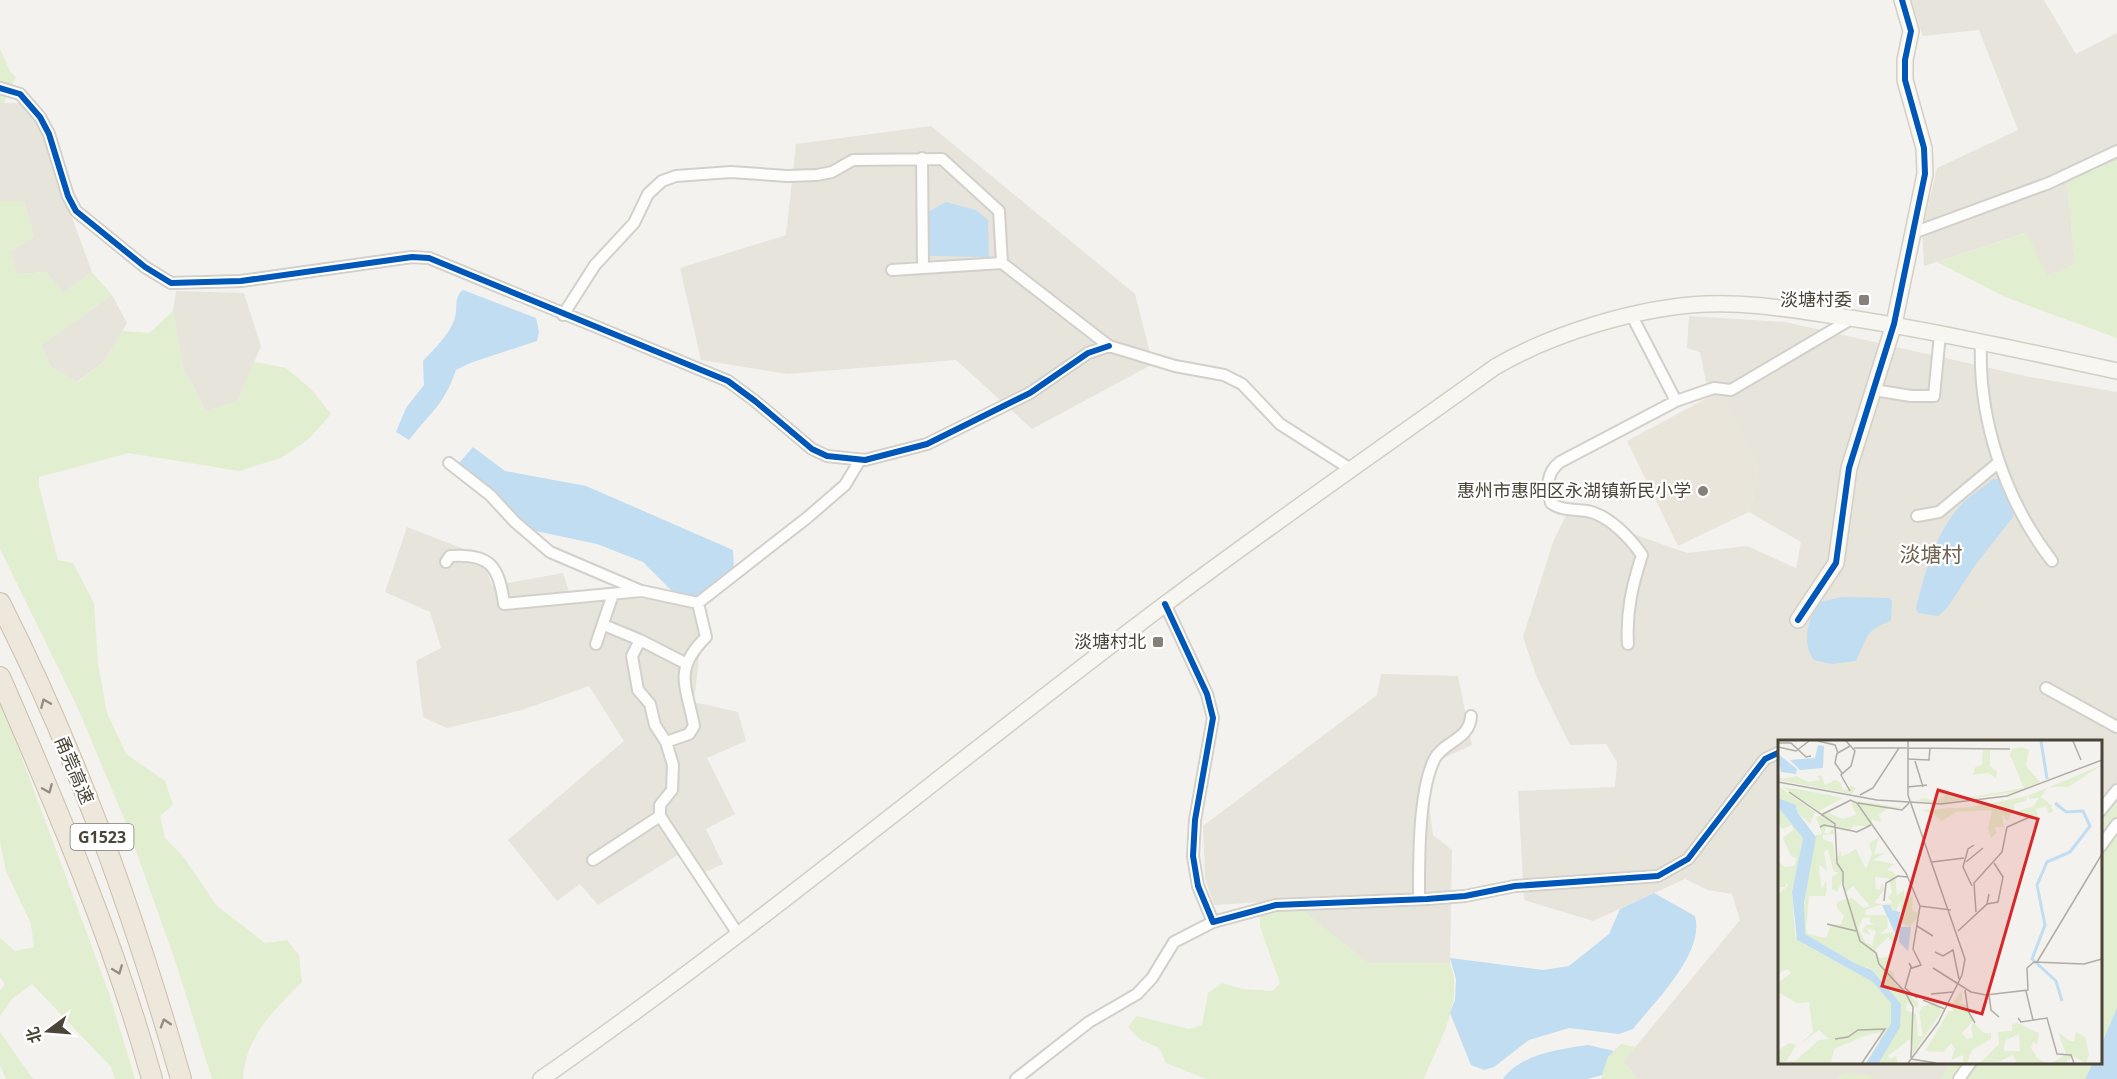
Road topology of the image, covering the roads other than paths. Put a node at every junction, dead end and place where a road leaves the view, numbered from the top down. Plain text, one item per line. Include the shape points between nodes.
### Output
1 (1902, 0) edge
2 (0, 88) edge
3 (2117, 152) edge
4 (922, 158) junction
5 (1913, 233) junction
6 (1002, 263) junction
7 (923, 266) junction
8 (892, 270) dead end
9 (563, 315) junction
10 (1632, 316) junction
11 (1853, 318) junction
12 (1894, 324) junction
13 (1940, 334) junction
14 (1981, 342) junction
15 (1108, 346) junction
16 (2117, 371) edge
17 (1874, 390) junction
18 (1676, 401) junction
19 (860, 460) junction
20 (449, 462) dead end
21 (1998, 463) junction
22 (1352, 470) junction
23 (1917, 516) dead end
24 (2052, 561) dead end
25 (446, 562) dead end
26 (642, 591) junction
27 (613, 594) junction
28 (0, 603) edge
29 (698, 603) junction
30 (1165, 604) junction
31 (1798, 620) dead end
32 (604, 624) junction
33 (640, 640) junction
34 (596, 644) dead end
35 (1628, 644) dead end
36 (685, 663) junction
37 (0, 677) edge
38 (2046, 688) dead end
39 (1472, 716) dead end
40 (2117, 727) edge
41 (666, 742) junction
42 (1778, 753) edge
43 (2117, 790) edge
44 (2102, 809) edge
45 (660, 816) junction
46 (2117, 824) edge
47 (2102, 844) edge
48 (593, 860) dead end
49 (1419, 899) junction
50 (1213, 922) junction
51 (738, 934) junction
52 (1970, 1064) edge
53 (152, 1079) edge
54 (181, 1079) edge
55 (541, 1079) edge
56 (1016, 1079) edge
57 (1959, 1079) edge

1 - 5 main road via 1911,31 1905,80 1925,156
2 - 9 street via 20,94 40,117 76,211 171,283 241,281 420,257 441,261
3 - 5 street via 2049,183
4 - 6 street via 942,159 999,211
4 - 7 street
4 - 9 street via 853,160 817,175 731,172 676,176 662,181 648,194 634,223 595,265
5 - 12 main road
6 - 7 street
6 - 15 street
7 - 8 street
9 - 19 street via 728,381 812,449 827,456
10 - 11 main road via 1676,307 1725,304
10 - 18 street
10 - 22 main road via 1557,338 1504,362
11 - 12 main road
11 - 18 street via 1731,390 1714,388
12 - 13 main road
12 - 17 main road
13 - 14 main road
13 - 17 street via 1934,396
14 - 16 main road
14 - 21 street via 1984,396
15 - 19 street via 1088,353 1030,393 927,444
15 - 22 street via 1175,366 1224,375 1242,384 1280,424
17 - 31 main road via 1849,468 1836,563
18 - 35 street via 1560,462 1552,469 1547,487 1551,503 1607,520 1642,555 1631,589
19 - 29 street via 837,491
20 - 26 street via 550,552
21 - 23 street via 1940,512
21 - 24 street via 2028,529
22 - 30 main road
25 - 27 street via 450,556 463,555 487,561 500,577 504,604
26 - 27 street
26 - 29 street
27 - 32 street
54 -> 28 highway, 甬莞高速 / G1523 via 110,854
29 - 36 street via 706,637
30 - 50 street via 1207,694 1213,718 1195,820 1193,856 1198,886
30 - 51 main road
32 - 33 street
32 - 34 street
33 - 36 street
33 - 41 street via 632,656 638,690 650,704 655,725
36 - 41 street via 694,726 689,734
37 -> 53 highway, 甬莞高速 / G1523 via 50,792 132,1005
38 - 40 street
39 - 49 street via 1471,724 1459,739 1435,758 1429,774 1419,853
41 - 45 street via 674,779 672,790 660,805
42 - 49 street via 1765,759 1688,859 1658,876 1515,886 1465,896
43 - 44 street
45 - 48 street
45 - 51 street
46 - 47 street
49 - 50 street via 1276,905
50 - 56 street via 1174,942 1137,994 1089,1022
51 - 55 main road
52 - 57 street

